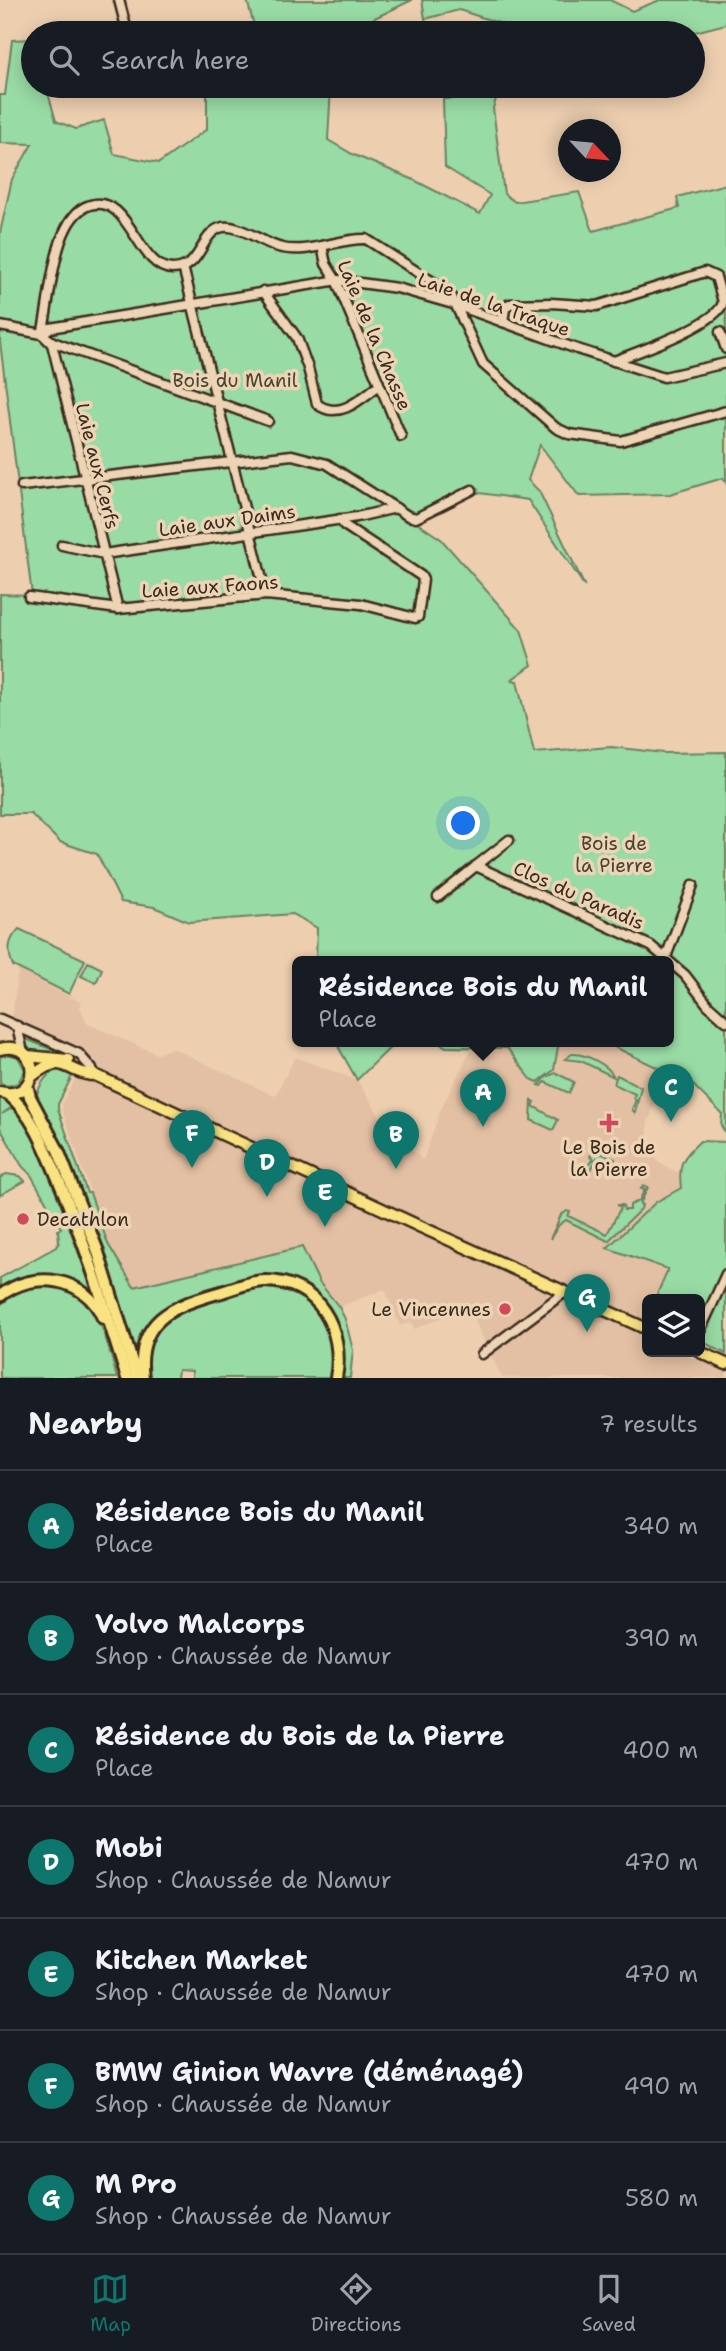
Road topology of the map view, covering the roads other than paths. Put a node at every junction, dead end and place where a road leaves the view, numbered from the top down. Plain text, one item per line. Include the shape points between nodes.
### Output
1 (120, 0) edge
2 (125, 21) edge
3 (322, 246) junction
4 (183, 267) junction
5 (336, 280) junction
6 (263, 291) junction
7 (192, 304) junction
8 (453, 304) junction
9 (503, 322) junction
10 (0, 326) edge
11 (719, 332) dead end
12 (42, 334) junction
13 (726, 349) edge
14 (614, 361) junction
15 (726, 363) edge
16 (379, 385) junction
17 (217, 402) junction
18 (726, 411) edge
19 (268, 421) dead end
20 (401, 436) dead end
21 (232, 461) junction
22 (85, 480) junction
23 (22, 486) dead end
24 (471, 490) dead end
25 (396, 508) junction
26 (340, 519) junction
27 (250, 532) junction
28 (62, 545) dead end
29 (104, 554) junction
30 (267, 595) junction
31 (29, 597) dead end
32 (118, 609) junction
33 (509, 840) dead end
34 (476, 866) junction
35 (693, 885) dead end
36 (438, 897) dead end
37 (664, 956) edge
38 (666, 956) edge
39 (674, 965) edge
40 (0, 1019) edge
41 (726, 1021) edge
42 (17, 1026) junction
43 (2, 1048) edge
44 (25, 1054) junction
45 (93, 1072) junction
46 (29, 1081) junction
47 (4, 1093) edge
48 (726, 1274) edge
49 (565, 1292) junction
50 (0, 1296) edge
51 (705, 1320) edge
52 (109, 1321) junction
53 (642, 1326) edge
54 (482, 1354) dead end
55 (705, 1355) edge
56 (726, 1364) edge
57 (127, 1378) edge
58 (137, 1378) edge
59 (143, 1378) edge
60 (336, 1378) edge

1 - 2 street
3 - 4 street via 285,249 223,227 212,233 197,256
3 - 5 street, Laie de la Chasse
3 - 8 street via 366,239 444,289
4 - 7 street
4 - 12 street via 155,264 118,213 103,205 89,205 73,216 62,237
5 - 6 street, Laie de la Traque
5 - 8 street, Laie de la Traque via 397,288
5 - 16 street, Laie de la Chasse
6 - 7 street, Laie de la Traque
6 - 16 street via 297,338 320,407 349,407
7 - 12 street, Laie de la Traque via 50,328
7 - 17 street
8 - 9 street, Laie de la Traque
8 - 18 street via 483,364 556,428 569,434 627,440
9 - 14 street, Laie de la Traque
9 - 14 street via 509,304 597,306 702,273 715,276 722,307 650,349
10 - 12 street
11 - 13 street
12 - 17 street
12 - 22 street, Laie aux Cerfs via 52,344
14 - 15 street, Laie de la Traque via 664,377
16 - 20 street, Laie de la Chasse
17 - 19 street
17 - 21 street
21 - 22 street
21 - 25 street via 306,457 327,464
21 - 27 street
22 - 23 street
22 - 29 street, Laie aux Cerfs
24 - 25 street via 416,517
25 - 26 street, Laie aux Daims
26 - 27 street, Laie aux Daims
26 - 30 street, Laie aux Faons via 421,576 418,617 361,604
27 - 29 street, Laie aux Daims
27 - 30 street
28 - 29 street, Laie aux Daims
29 - 32 street, Laie aux Cerfs
30 - 32 street, Laie aux Faons
31 - 32 street, Laie aux Faons
33 - 34 street, Clos du Paradis
34 - 36 street, Clos du Paradis
34 - 37 street, Clos du Paradis via 637,938
35 - 38 street
39 - 41 street, Clos du Paradis
40 - 42 street
42 - 43 street
42 - 44 street
42 - 45 street via 79,1054
43 - 44 main road
44 - 45 main road via 68,1060
44 - 46 main road via 32,1069
45 - 46 main road via 89,1075 55,1064
45 - 49 main road
46 - 47 main road via 17,1093
46 - 58 highway via 30,1097 58,1150 97,1249
47 - 52 highway via 20,1105 41,1140
48 - 51 street
49 - 53 main road
49 - 54 street
50 - 52 highway via 29,1280 62,1282 89,1298
52 - 57 highway
55 - 56 main road
59 - 60 highway via 146,1340 165,1314 189,1301 264,1281 305,1293 330,1319 339,1346

